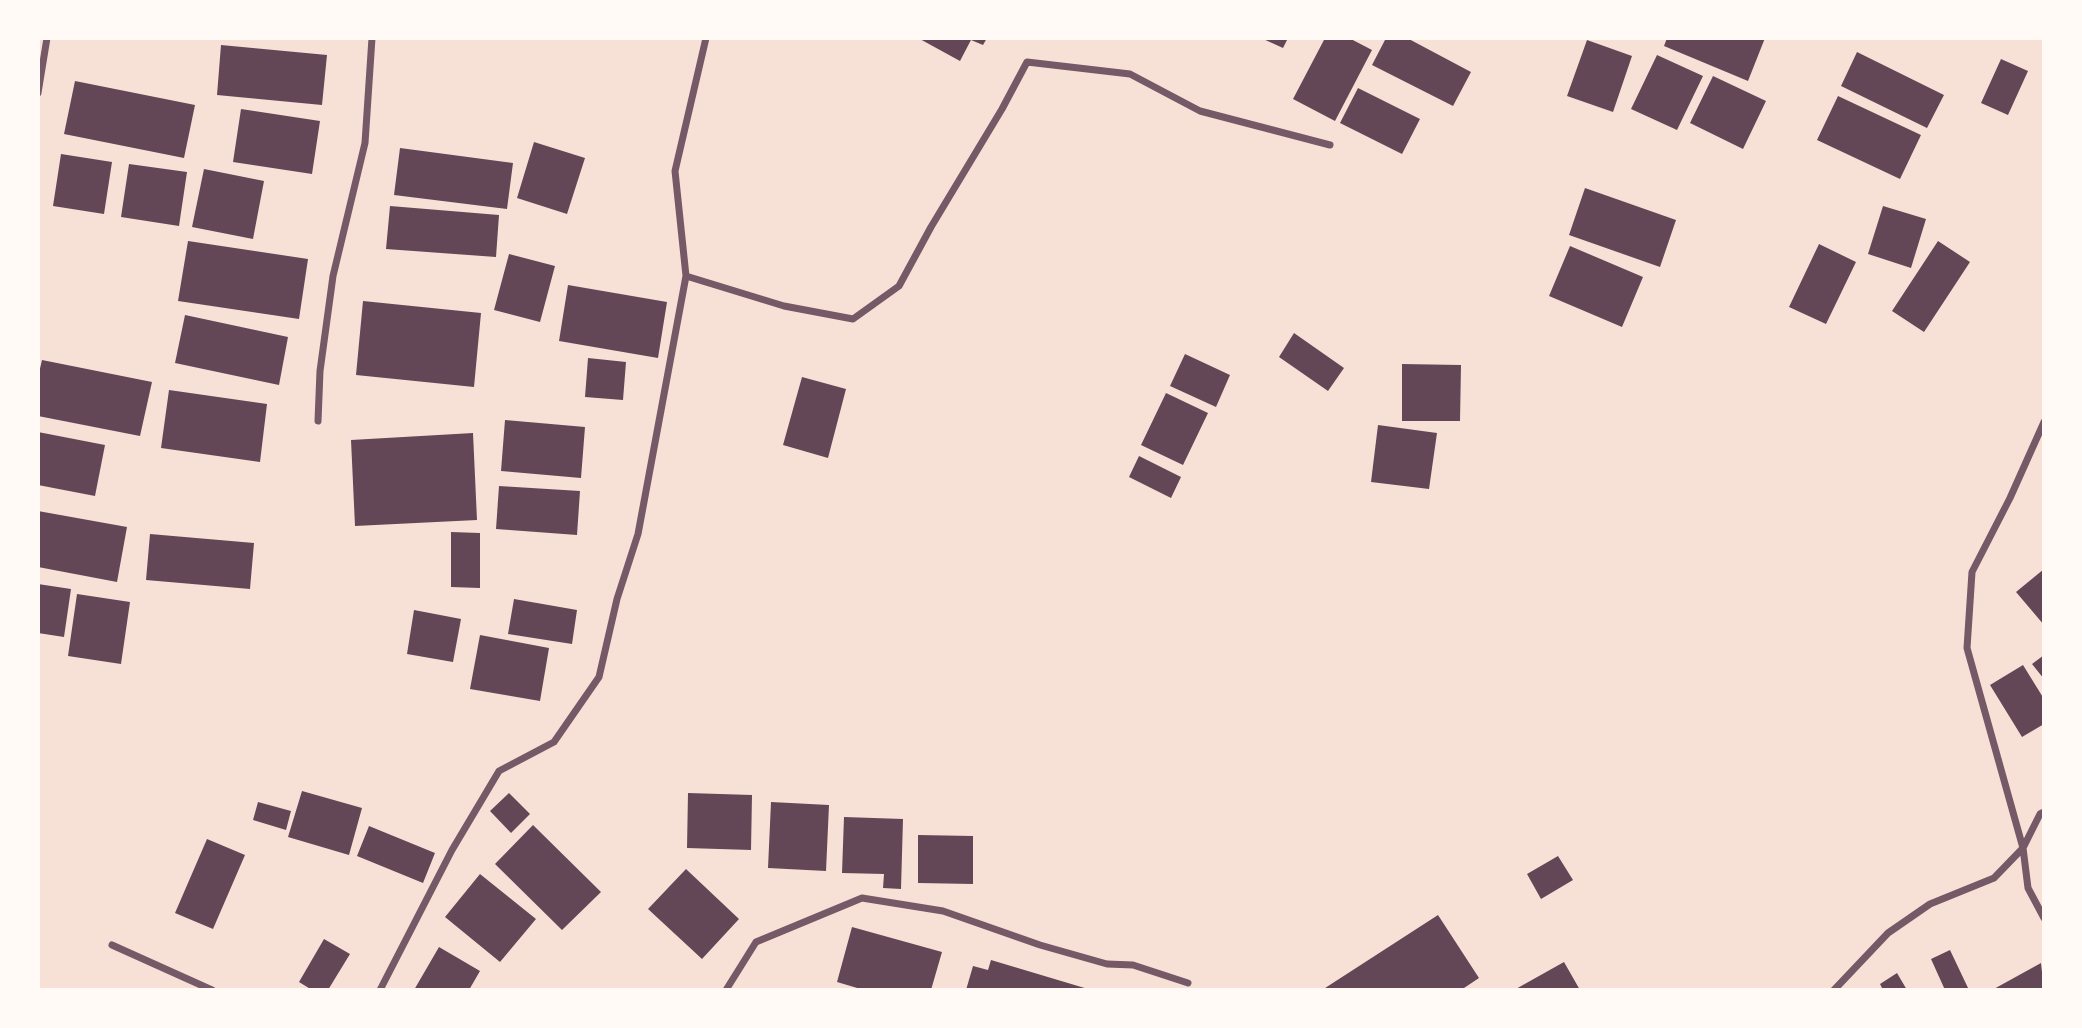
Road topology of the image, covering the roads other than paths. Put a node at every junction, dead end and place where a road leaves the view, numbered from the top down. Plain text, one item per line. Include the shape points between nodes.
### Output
1 (47, 38) edge
2 (372, 38) edge
3 (706, 38) edge
4 (38, 93) edge
5 (1330, 145) dead end
6 (686, 276) junction
7 (318, 421) dead end
8 (2043, 422) edge
9 (2043, 812) edge
10 (2024, 848) junction
11 (2043, 918) edge
12 (112, 945) dead end
13 (1188, 983) dead end
14 (212, 989) edge
15 (380, 989) edge
16 (726, 989) edge
17 (1834, 989) edge

1 - 4 street
2 - 7 street via 365,143 333,276
3 - 6 street via 675,171
5 - 6 street via 1200,111 1130,74 1027,62 899,286 853,318 784,306
6 - 15 street via 638,534 598,677 554,742 499,771
8 - 10 street via 1972,572 1967,648
9 - 10 street
10 - 11 street via 2028,888
10 - 17 street via 1994,878 1930,904 1888,933
12 - 14 street
13 - 16 street via 1133,965 1107,964 1040,946 943,911 862,898 756,942

